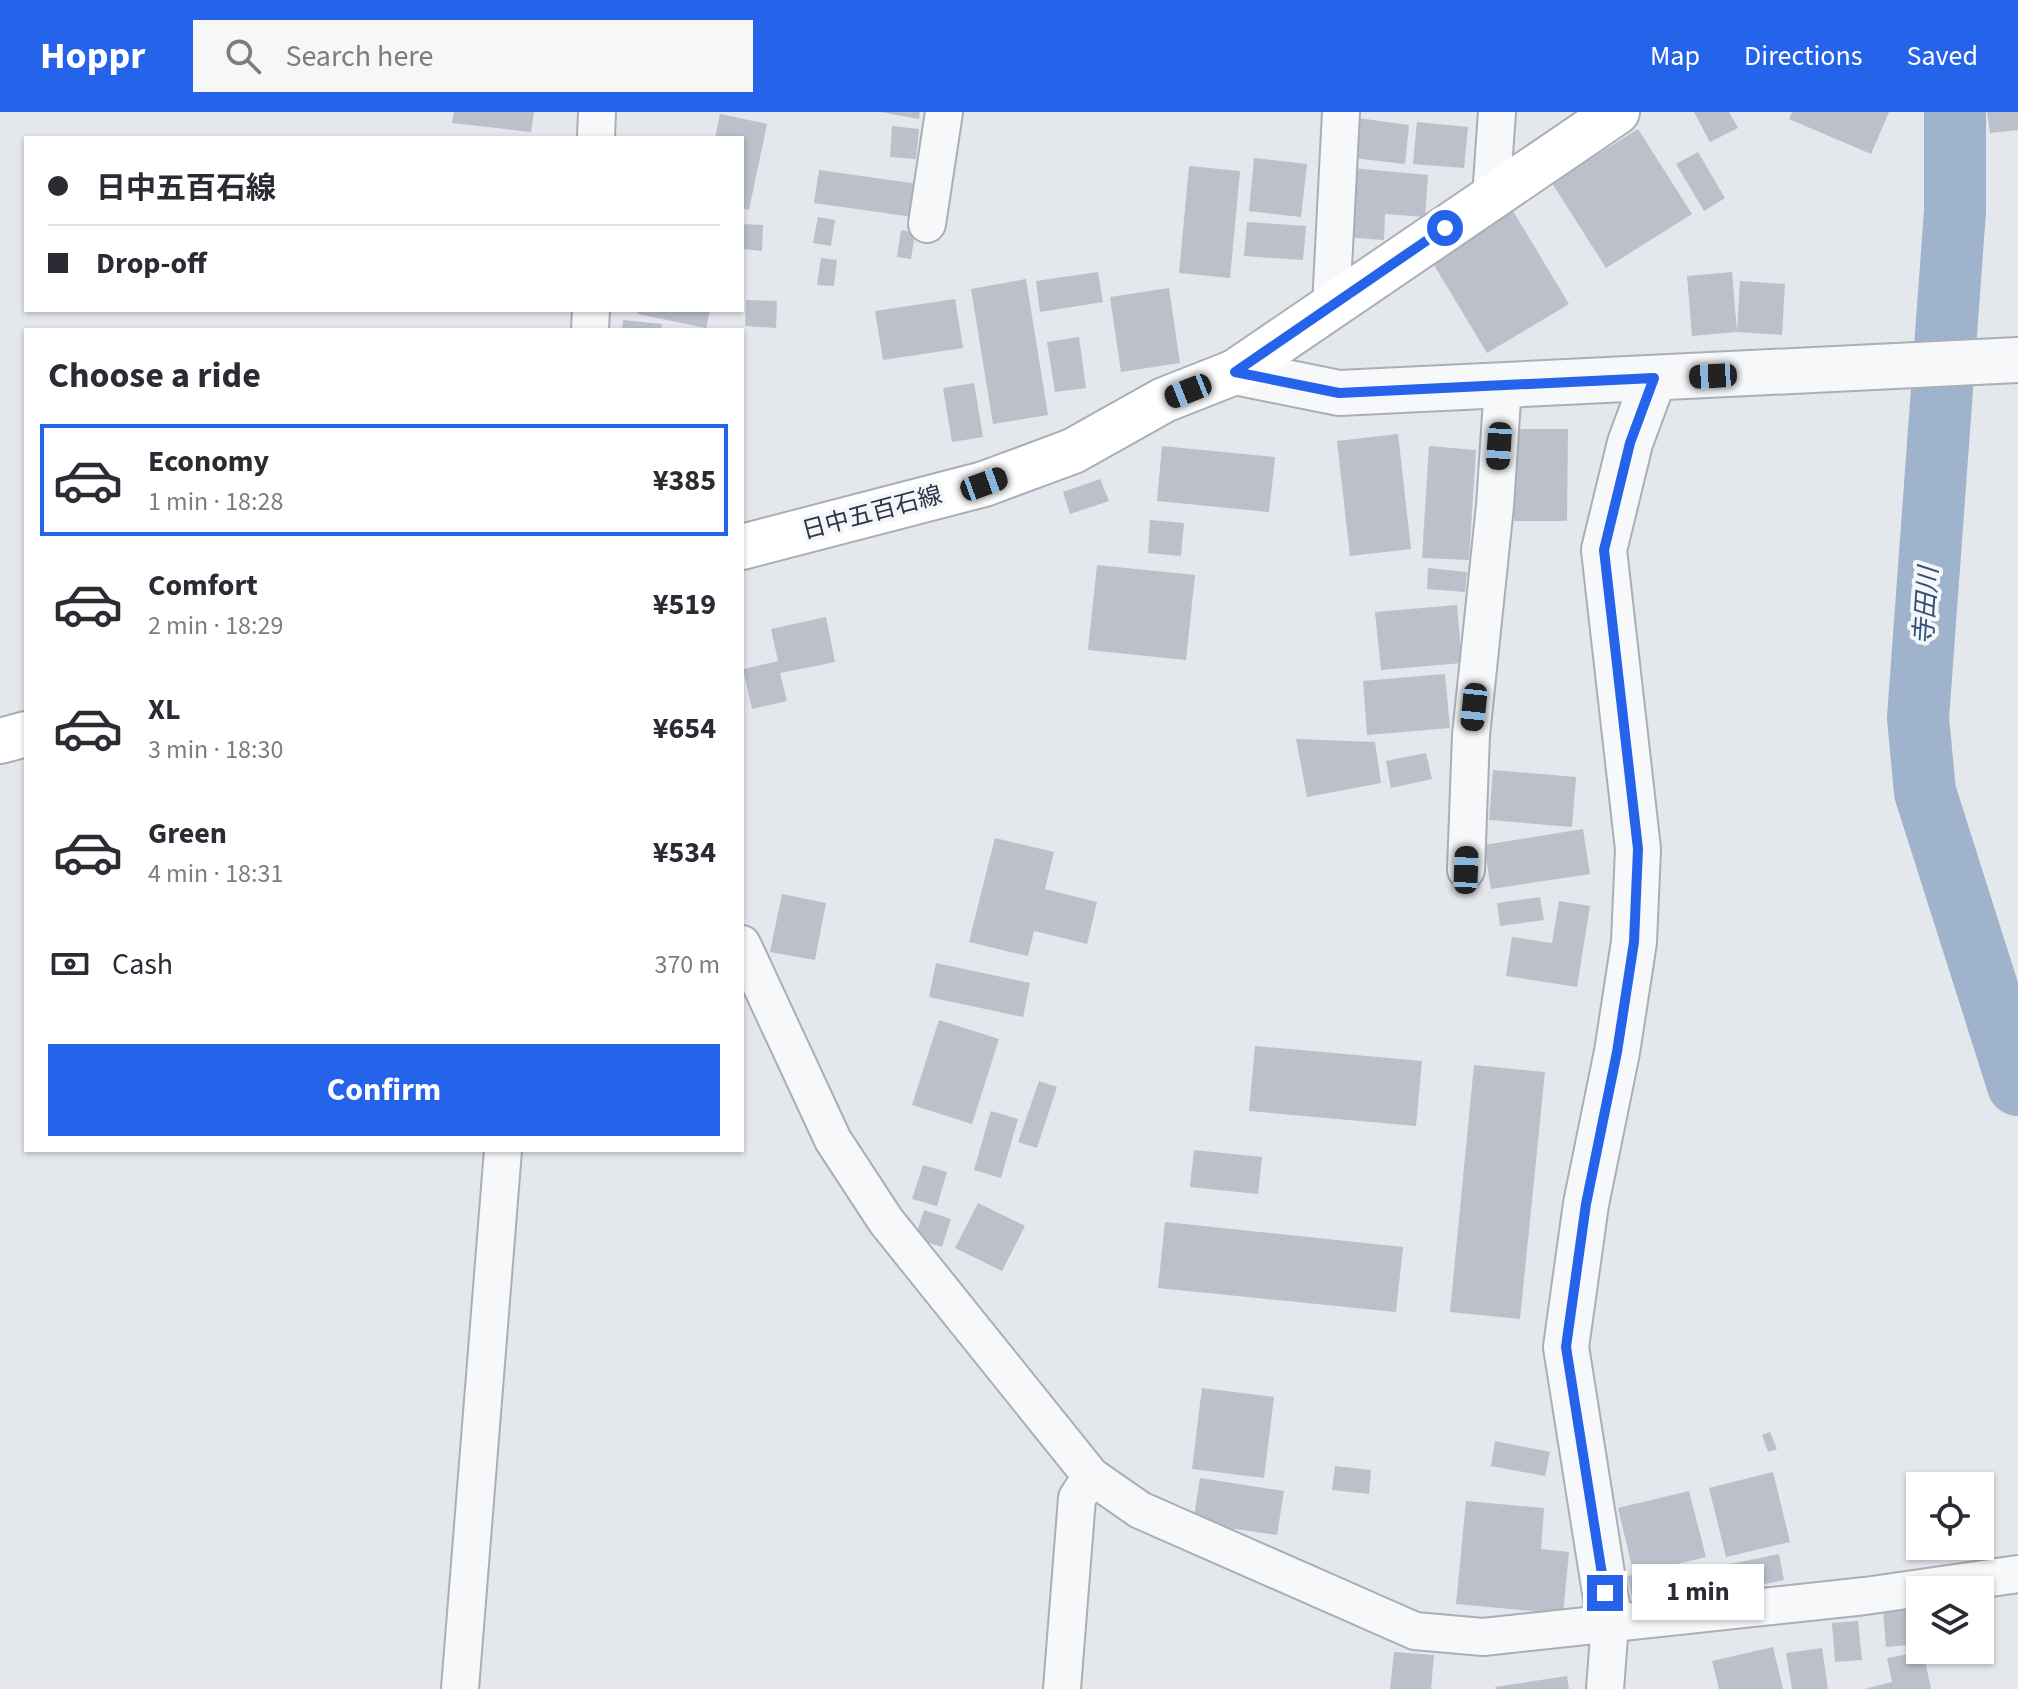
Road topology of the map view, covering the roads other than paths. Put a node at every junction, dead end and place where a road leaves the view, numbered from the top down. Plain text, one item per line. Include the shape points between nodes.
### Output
1 (597, 112) edge
2 (944, 112) edge
3 (1341, 112) edge
4 (1497, 112) edge
5 (1617, 112) edge
6 (596, 136) edge
7 (1491, 197) junction
8 (927, 224) dead end
9 (1331, 306) junction
10 (2018, 360) edge
11 (1235, 372) junction
12 (1654, 378) junction
13 (1503, 385) junction
14 (744, 546) edge
15 (24, 735) edge
16 (0, 741) edge
17 (1466, 870) dead end
18 (744, 948) edge
19 (503, 1152) edge
20 (1091, 1476) junction
21 (2018, 1574) edge
22 (1610, 1624) junction
23 (460, 1689) edge
24 (1062, 1689) edge
25 (1605, 1689) edge

1 - 6 street
2 - 8 street
3 - 9 street
4 - 7 street
5 - 7 main road, 日中五百石線
7 - 9 main road, 日中五百石線
9 - 11 main road, 日中五百石線
10 - 12 street
11 - 13 street via 1339,393
11 - 14 main road, 日中五百石線 via 1164,400 1073,451 984,484
12 - 13 street
12 - 22 street via 1630,443 1604,550 1638,849 1634,942 1566,1347
13 - 17 street via 1471,735
15 - 16 main road
18 - 20 street via 833,1140 886,1221
19 - 23 street
20 - 22 street via 1140,1510 1415,1631 1483,1637
20 - 24 street via 1077,1498
21 - 22 street
22 - 25 street

